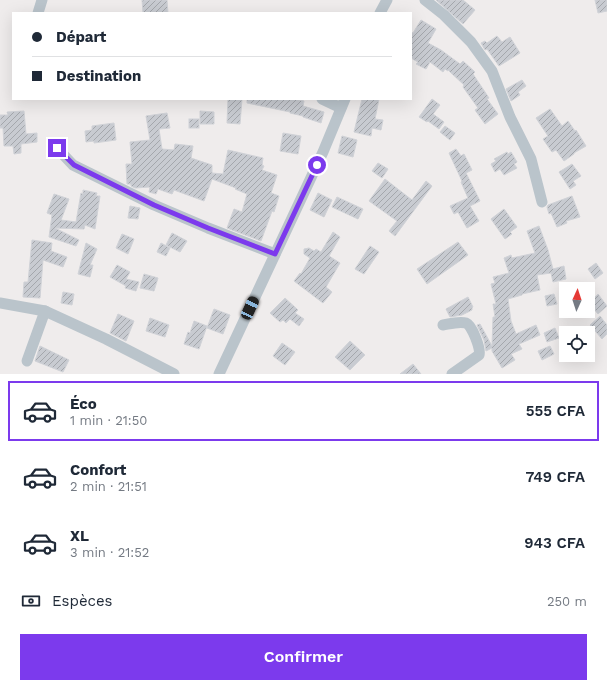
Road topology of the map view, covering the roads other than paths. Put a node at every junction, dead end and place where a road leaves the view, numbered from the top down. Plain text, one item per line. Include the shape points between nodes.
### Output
1 (42, 0) edge
2 (387, 0) edge
3 (424, 0) edge
4 (38, 12) edge
5 (381, 12) edge
6 (327, 100) edge
7 (343, 103) edge
8 (57, 148) dead end
9 (542, 202) dead end
10 (275, 254) junction
11 (0, 304) edge
12 (45, 311) junction
13 (443, 324) dead end
14 (27, 361) dead end
15 (174, 374) edge
16 (220, 374) edge
17 (452, 374) edge

1 - 4 street
2 - 5 street
3 - 9 street via 444,15 471,42 492,71 510,117 531,159
6 - 7 street
7 - 10 street
8 - 10 street via 74,165 154,205
10 - 16 street
11 - 12 street
12 - 14 street
12 - 15 street
13 - 17 street via 470,325 479,348 479,355

